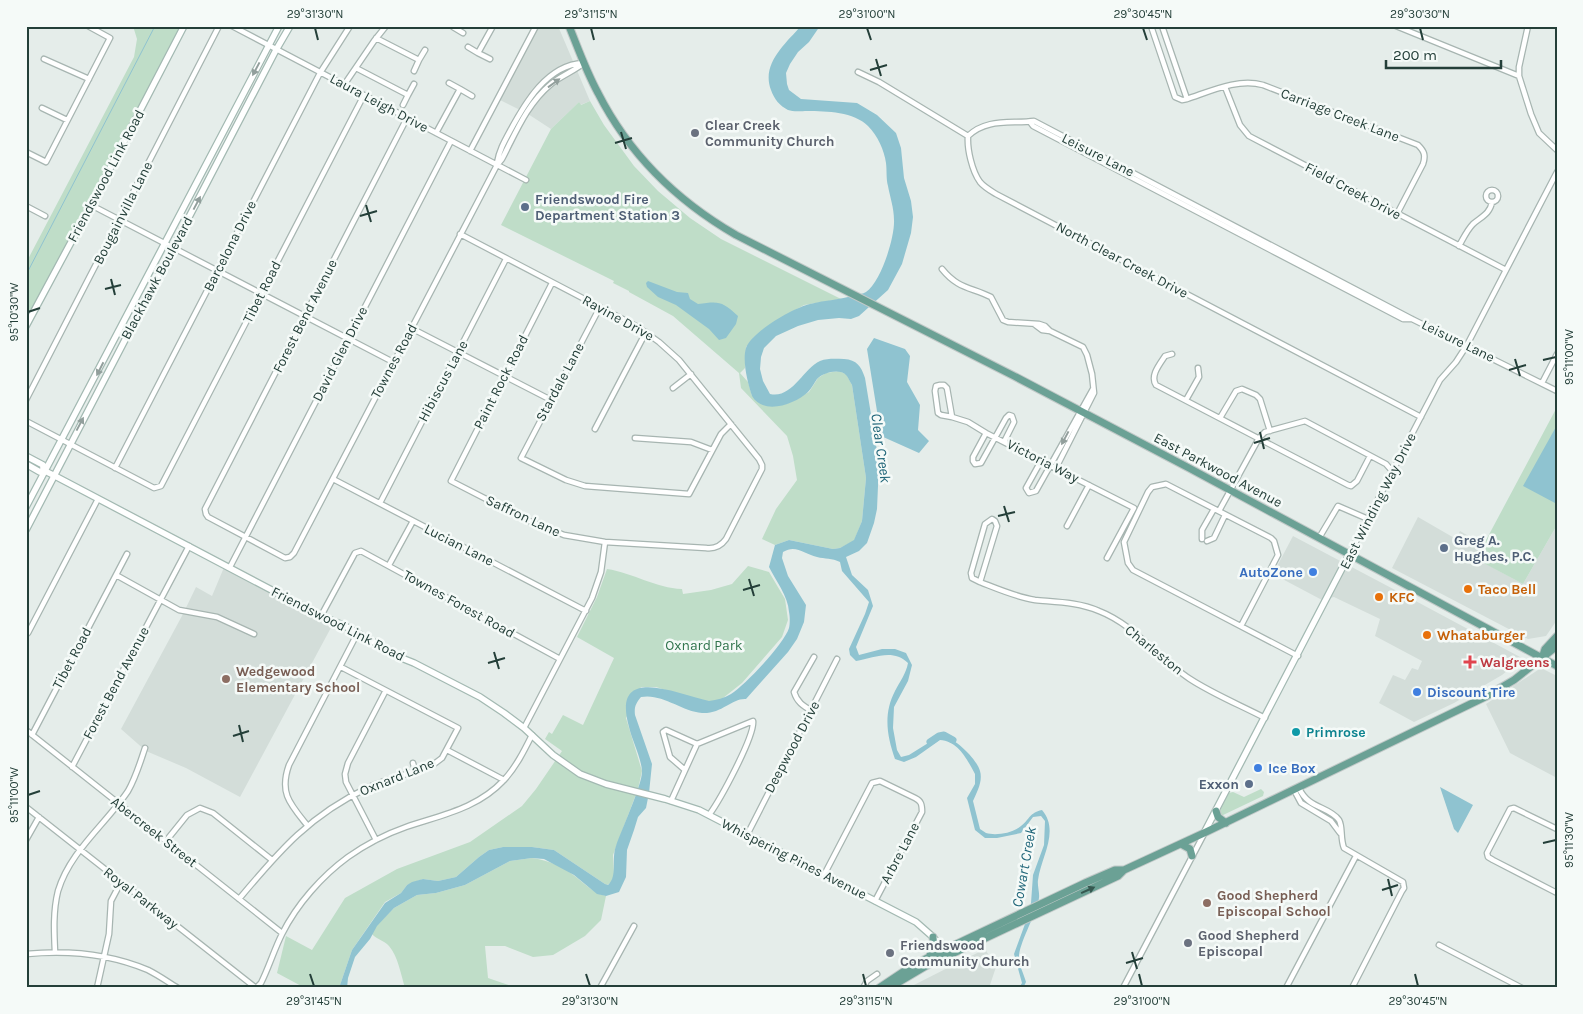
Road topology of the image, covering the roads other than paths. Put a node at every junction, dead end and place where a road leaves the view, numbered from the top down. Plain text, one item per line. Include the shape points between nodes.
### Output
1 (88, 26) edge
2 (184, 26) edge
3 (220, 26) edge
4 (232, 26) edge
5 (279, 26) edge
6 (290, 26) edge
7 (350, 26) edge
8 (386, 26) edge
9 (452, 26) edge
10 (493, 26) edge
11 (536, 26) edge
12 (569, 26) edge
13 (1151, 26) edge
14 (1162, 26) edge
15 (1396, 26) edge
16 (1528, 26) edge
17 (463, 32) dead end
18 (376, 38) junction
19 (268, 46) junction
20 (468, 47) dead end
21 (276, 50) junction
22 (425, 50) dead end
23 (478, 53) junction
24 (44, 59) dead end
25 (490, 59) dead end
26 (419, 60) junction
27 (584, 63) junction
28 (356, 68) junction
29 (414, 71) dead end
30 (858, 72) dead end
31 (320, 73) junction
32 (1519, 76) junction
33 (89, 79) junction
34 (449, 83) dead end
35 (414, 84) dead end
36 (344, 85) junction
37 (1225, 87) junction
38 (460, 89) junction
39 (364, 95) junction
40 (408, 95) junction
41 (472, 96) dead end
42 (1187, 99) junction
43 (403, 105) dead end
44 (42, 108) dead end
45 (407, 118) junction
46 (67, 120) junction
47 (436, 133) junction
48 (968, 136) junction
49 (221, 137) junction
50 (229, 141) junction
51 (451, 141) junction
52 (1557, 150) edge
53 (470, 151) junction
54 (26, 152) edge
55 (497, 165) junction
56 (1557, 172) edge
57 (526, 180) dead end
58 (196, 183) junction
59 (205, 187) junction
60 (1492, 202) dead end
61 (91, 205) junction
62 (26, 206) edge
63 (1397, 214) junction
64 (45, 216) dead end
65 (119, 220) junction
66 (460, 234) junction
67 (165, 243) junction
68 (1459, 246) junction
69 (173, 247) junction
70 (506, 259) junction
71 (942, 270) dead end
72 (1506, 270) junction
73 (217, 272) junction
74 (552, 283) junction
75 (261, 294) junction
76 (138, 295) junction
77 (146, 299) junction
78 (600, 307) junction
79 (304, 317) junction
80 (26, 326) edge
81 (411, 328) junction
82 (646, 332) junction
83 (348, 339) junction
84 (114, 341) junction
85 (1467, 345) junction
86 (122, 346) junction
87 (458, 352) junction
88 (1172, 354) dead end
89 (1557, 354) edge
90 (393, 362) junction
91 (1198, 368) dead end
92 (691, 374) junction
93 (504, 376) junction
94 (1542, 383) junction
95 (91, 386) junction
96 (673, 388) dead end
97 (98, 390) junction
98 (1557, 391) edge
99 (26, 400) edge
100 (551, 400) junction
101 (1186, 400) junction
102 (1082, 412) junction
103 (952, 417) junction
104 (1421, 417) junction
105 (1220, 418) junction
106 (26, 421) edge
107 (731, 424) junction
108 (595, 429) dead end
109 (1270, 431) junction
110 (986, 433) junction
111 (995, 437) junction
112 (635, 438) dead end
113 (1259, 438) junction
114 (62, 441) junction
115 (1004, 442) junction
116 (69, 445) junction
117 (712, 450) junction
118 (26, 456) edge
119 (1370, 456) junction
120 (1042, 461) junction
121 (26, 464) edge
122 (1386, 464) junction
123 (1397, 464) junction
124 (762, 465) joint
125 (1050, 466) junction
126 (115, 468) junction
127 (1056, 468) junction
128 (44, 471) junction
129 (1393, 472) junction
130 (55, 476) junction
131 (333, 479) junction
132 (451, 481) joint
133 (1089, 484) junction
134 (1230, 490) junction
135 (98, 498) junction
136 (380, 502) junction
137 (26, 507) edge
138 (1217, 510) junction
139 (1225, 514) junction
140 (1368, 519) junction
141 (413, 521) junction
142 (1067, 526) dead end
143 (26, 530) edge
144 (245, 537) junction
145 (1319, 538) junction
146 (605, 542) junction
147 (189, 546) junction
148 (127, 554) dead end
149 (1349, 555) junction
150 (1107, 558) dead end
151 (389, 565) junction
152 (230, 567) junction
153 (116, 575) junction
154 (980, 582) junction
155 (161, 600) junction
156 (586, 611) junction
157 (321, 616) junction
158 (1241, 626) junction
159 (27, 633) edge
160 (254, 634) dead end
161 (357, 634) junction
162 (1557, 636) edge
163 (1557, 646) edge
164 (814, 656) dead end
165 (1298, 656) junction
166 (1542, 658) junction
167 (560, 659) junction
168 (837, 659) dead end
169 (1557, 666) edge
170 (341, 667) junction
171 (385, 692) junction
172 (812, 711) junction
173 (1265, 718) junction
174 (524, 728) junction
175 (26, 730) edge
176 (32, 735) junction
177 (532, 735) junction
178 (698, 744) junction
179 (145, 748) dead end
180 (447, 750) junction
181 (412, 763) dead end
182 (72, 767) junction
183 (685, 770) junction
184 (415, 771) junction
185 (504, 780) junction
186 (624, 789) joint
187 (1296, 789) junction
188 (353, 795) junction
189 (668, 800) junction
190 (118, 803) junction
191 (26, 807) edge
192 (1318, 807) junction
193 (1216, 811) junction
194 (1314, 812) junction
195 (709, 815) junction
196 (39, 817) junction
197 (1226, 823) junction
198 (307, 825) junction
199 (1557, 830) edge
200 (1204, 833) junction
201 (1340, 833) junction
202 (747, 835) junction
203 (26, 840) edge
204 (376, 840) junction
205 (166, 841) junction
206 (1181, 844) junction
207 (81, 851) junction
208 (1192, 856) junction
209 (1356, 856) junction
210 (272, 860) junction
211 (1124, 870) junction
212 (824, 875) junction
213 (121, 882) junction
214 (1557, 893) edge
215 (239, 899) junction
216 (875, 901) junction
217 (634, 926) dead end
218 (282, 933) junction
219 (933, 937) junction
220 (1438, 945) dead end
221 (55, 952) junction
222 (946, 952) junction
223 (26, 954) edge
224 (104, 957) junction
225 (929, 957) junction
226 (877, 974) dead end
227 (603, 987) edge
228 (97, 988) edge
229 (178, 988) edge
230 (256, 988) edge
231 (862, 988) edge
232 (879, 988) edge
233 (890, 988) edge
234 (1123, 988) edge
235 (1286, 988) edge
236 (1352, 988) edge
237 (1522, 988) edge

1 - 33 street via 110,38
2 - 61 main road, Friendswood Link Road
3 - 65 street, Bougainvilla Lane
4 - 19 street, Laura Leigh Drive
5 - 19 main road, Blackhawk Boulevard
6 - 21 main road, Blackhawk Boulevard
7 - 31 street, Barcelona Drive
8 - 18 street
9 - 17 street
10 - 23 street
11 - 53 street
12 - 27 main road, East Parkwood Avenue
13 - 42 street via 1175,97
14 - 42 street
15 - 32 street
16 - 32 street
18 - 26 street
18 - 28 street
19 - 21 street, Laura Leigh Drive
19 -> 49 main road, Blackhawk Boulevard
20 - 23 street
21 - 31 street, Laura Leigh Drive
21 - 50 main road, Blackhawk Boulevard
22 - 26 street
23 - 25 street
24 - 33 street
26 - 29 street
27 - 55 street, Townes Road via 562,69 532,94 498,154
27 - 102 main road, East Parkwood Avenue via 618,128 648,165 672,189 716,223
28 - 36 street
28 - 40 street
30 - 48 street
31 - 36 street, Laura Leigh Drive
31 - 73 street, Barcelona Drive
32 - 52 street via 1539,133
33 - 46 street
34 - 38 street
35 - 40 street
36 - 39 street, Laura Leigh Drive
37 - 42 street, Carriage Creek Lane
37 - 63 street, Field Creek Drive via 1240,126 1249,136
37 - 63 street, Carriage Creek Lane via 1246,82 1263,85 1418,145 1425,158
38 - 41 street
38 - 47 street
39 - 45 street, Laura Leigh Drive
39 - 75 street, Tibet Road
40 - 43 street
44 - 46 street
45 - 47 street, Laura Leigh Drive
45 - 79 street, Forest Bend Avenue
46 - 54 street via 46,162
47 - 51 street, Laura Leigh Drive
48 - 85 street, Leisure Lane via 979,127 994,123 1030,122 1404,319 1412,319
48 - 104 street, North Clear Creek Drive via 977,177 996,194
49 - 50 main road
49 - 58 main road, Blackhawk Boulevard
50 - 59 main road, Blackhawk Boulevard
51 - 53 street, Laura Leigh Drive
51 - 83 street, David Glen Drive
53 - 55 street, Laura Leigh Drive
55 - 57 street, Laura Leigh Drive
55 - 66 street, Townes Road
56 - 72 street, East Winding Way Drive
58 - 59 main road
58 - 67 main road, Blackhawk Boulevard
69 -> 59 main road, Blackhawk Boulevard
60 - 68 street via 1491,208 1468,231
61 - 65 street
61 - 80 main road, Friendswood Link Road
62 - 64 street
63 - 68 street, Field Creek Drive
65 - 67 street
65 - 99 street, Bougainvilla Lane
66 - 70 street, Ravine Drive
66 - 81 street, Townes Road
67 - 69 street
67 - 76 main road, Blackhawk Boulevard
68 - 72 street, Field Creek Drive
69 - 73 street
69 - 77 main road, Blackhawk Boulevard
70 - 74 street, Ravine Drive
70 - 87 street, Hibiscus Lane
71 - 102 street via 968,289 991,297 1003,320 1045,326 1083,347 1094,388
72 - 85 street, East Winding Way Drive
73 - 75 street
73 - 126 street, Barcelona Drive
74 - 78 street, Ravine Drive
74 - 93 street, Paint Rock Road
75 - 79 street
75 - 126 street, Tibet Road via 161,486 154,488
76 - 77 main road
76 - 84 main road, Blackhawk Boulevard
77 - 86 main road, Blackhawk Boulevard
78 - 82 street, Ravine Drive
78 - 100 street, Stardale Lane
79 - 83 street
79 - 144 street, Forest Bend Avenue via 205,509 208,517
81 - 87 street
81 - 90 street, Townes Road
82 - 92 street, Ravine Drive
82 - 108 street
83 - 90 street
83 - 144 street, David Glen Drive
84 - 86 main road
84 -> 95 main road, Blackhawk Boulevard
85 - 94 street, Leisure Lane
85 - 104 street, East Winding Way Drive via 1440,380
86 - 97 main road, Blackhawk Boulevard
87 - 93 street
87 - 136 street, Hibiscus Lane
88 - 101 street via 1163,359 1153,376 1154,381
89 - 94 street
90 - 131 street, Townes Road
91 - 101 street via 1199,377
92 - 96 street
92 - 107 street, Ravine Drive
93 - 100 street
93 - 132 street, Paint Rock Road
94 - 98 street, Leisure Lane
95 - 97 main road
95 - 114 main road, Blackhawk Boulevard
116 -> 97 main road, Blackhawk Boulevard
100 - 117 street, Stardale Lane via 521,458 575,483 617,490 689,494
101 - 105 street
102 -> 125 street
102 - 127 street
102 - 134 main road, East Parkwood Avenue
103 - 103 street via 938,413 935,391 938,385 947,388
103 - 110 street, Victoria Way
104 - 123 street, East Winding Way Drive
105 - 109 street via 1236,390 1242,389 1258,397
105 - 113 street
106 - 114 street
107 - 117 street
107 - 124 street, Ravine Drive
109 - 113 street
109 - 119 street via 1305,421
110 - 111 street, Victoria Way
110 - 111 street via 973,457 975,464 981,463
111 - 115 street, Victoria Way
111 - 115 street via 1006,418 1012,416 1014,422
112 - 117 street via 691,442
113 - 119 street via 1351,486 1358,481
113 - 134 street
114 - 116 street
114 - 128 main road, Blackhawk Boulevard
115 - 120 street, Victoria Way
116 - 126 street
116 - 130 main road, Blackhawk Boulevard
118 - 128 main road, Friendswood Link Road via 43,465
119 - 122 street
120 - 125 street, Victoria Way
120 - 125 street via 1026,488 1029,493 1036,491
121 - 128 main road, Friendswood Link Road
122 - 123 street
122 - 129 street
123 - 129 street, East Winding Way Drive
124 - 146 street, Saffron Lane via 721,544 712,548
125 - 127 street, Victoria Way
127 - 133 street, Victoria Way
128 - 130 main road, Friendswood Link Road
128 - 137 main road, Blackhawk Boulevard
129 - 140 street, East Winding Way Drive
130 - 135 main road, Friendswood Link Road
130 - 143 main road, Blackhawk Boulevard
131 - 136 street, Lucian Lane
131 - 144 street, Townes Road via 290,557 285,558
132 - 146 street, Saffron Lane via 553,531
133 - 142 street
133 - 150 street, Victoria Way via 1134,508
134 - 138 street
134 - 145 main road, East Parkwood Avenue
135 - 147 main road, Friendswood Link Road
135 - 159 street
136 - 141 street, Lucian Lane
138 - 139 street
138 - 139 street via 1202,530 1204,540 1214,538
138 - 158 street via 1166,484 1152,488 1124,542 1128,564 1133,570
139 - 158 street via 1271,538 1278,555
140 - 145 street via 1338,506
140 - 149 street, East Winding Way Drive
141 - 151 street
141 - 156 street, Lucian Lane
144 - 152 street, David Glen Drive
145 - 149 main road, East Parkwood Avenue
146 - 156 street via 601,572
147 - 152 main road, Friendswood Link Road
147 - 155 street, Forest Bend Avenue
148 - 153 street, Tibet Road
149 - 165 main road, East Winding Way Drive
149 - 166 main road, East Parkwood Avenue
151 - 157 street, Townes Forest Road via 358,551
151 - 167 street, Townes Forest Road
152 - 157 main road, Friendswood Link Road
153 - 155 street
153 - 176 street, Tibet Road
154 - 154 street via 972,578 971,573 985,524 992,519 997,526
154 - 173 street, Charleston via 1017,596 1098,610 1138,634 1191,680
155 - 160 street via 186,612 222,618
155 - 182 street, Forest Bend Avenue
156 - 167 street
157 - 161 main road, Friendswood Link Road
158 - 165 street
161 - 170 street
161 - 174 main road, Friendswood Link Road via 480,697
162 - 166 main road via 1545,649
163 - 166 main road
164 - 172 street via 794,692 796,699
165 - 173 main road, East Winding Way Drive
166 - 169 main road, East Parkwood Avenue
166 - 187 main road via 1514,680 1485,696
167 - 174 street
168 - 172 street, Deepwood Drive
170 - 171 street
170 - 198 street via 286,774 286,796
171 - 180 street, Oxnard Lane via 458,728
171 - 188 street via 345,768 346,782
172 - 202 street, Deepwood Drive
173 - 193 main road, East Winding Way Drive
174 - 177 main road, Friendswood Link Road
175 - 176 street, Abercreek Street
176 - 182 street, Abercreek Street
177 - 185 street
177 - 186 main road, Friendswood Link Road via 571,768 597,781
178 - 183 street
178 - 183 street via 666,730 663,732 670,757
178 - 195 street via 752,721 753,727 742,756
179 - 190 street via 133,780
180 - 184 street, Oxnard Lane via 434,764
180 - 185 street
181 - 184 street
182 - 190 street, Abercreek Street
183 - 189 street
184 - 188 street, Oxnard Lane
185 - 204 street via 467,807
186 - 189 main road, Whispering Pines Avenue
187 - 192 street
187 - 194 street via 1301,803
187 - 197 main road
188 - 198 street, Oxnard Lane
188 - 204 street
189 - 195 main road, Whispering Pines Avenue
190 - 205 street, Abercreek Street
190 - 207 street
191 - 196 street, Royal Parkway
192 - 194 street
192 - 201 street via 1339,821
193 - 197 main road
193 - 200 main road, East Winding Way Drive
194 - 201 street via 1331,821
195 - 202 main road, Whispering Pines Avenue
196 - 203 street
196 - 207 street, Royal Parkway
197 - 200 main road
198 - 210 street, Oxnard Lane
199 - 214 street via 1514,808 1510,809 1487,853 1493,860
200 - 206 main road
200 - 208 street
201 - 209 street via 1344,848
202 - 212 main road, Whispering Pines Avenue
204 - 218 street via 328,874 299,906
205 - 210 street via 187,815 200,808 213,813
205 - 215 street, Abercreek Street
206 - 208 main road via 1190,849
206 - 211 main road
207 - 213 street, Royal Parkway
207 - 221 street via 67,870 58,892 54,920
208 - 234 street
209 - 235 street
209 - 236 street via 1404,884
210 - 215 street, Oxnard Lane
222 -> 211 main road via 1010,926 1118,876
211 - 222 main road via 1115,870 1052,898
212 - 216 main road, Whispering Pines Avenue
212 - 216 street, Arbre Lane via 872,783 880,781 897,789 920,801 922,812
213 - 224 street via 111,901
213 - 230 street, Royal Parkway
215 - 218 street, Abercreek Street
216 - 219 main road, Whispering Pines Avenue via 916,922
217 - 227 street
218 - 230 street
219 - 222 main road, Whispering Pines Avenue
219 - 225 main road via 934,949
220 - 237 street
221 - 223 street
221 - 224 street
222 - 225 main road
222 - 233 main road
224 - 228 street
224 - 229 street via 150,971
225 - 232 main road
226 - 231 street

